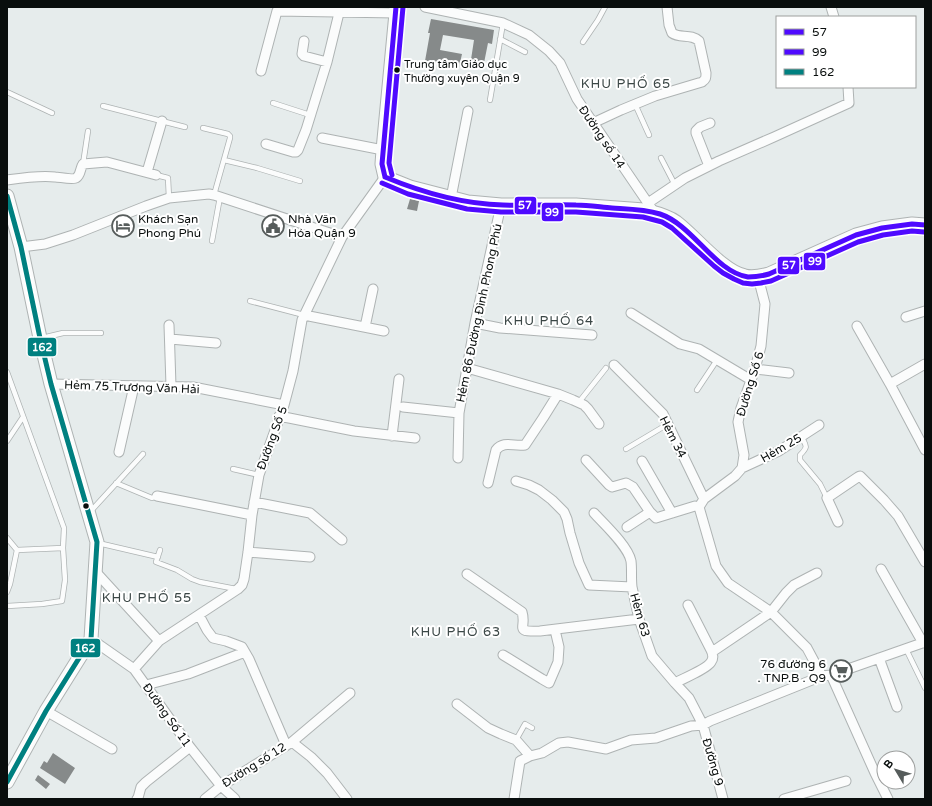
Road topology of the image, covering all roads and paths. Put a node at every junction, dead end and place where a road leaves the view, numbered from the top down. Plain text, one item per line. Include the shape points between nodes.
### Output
1 (425, 7) edge
2 (605, 7) edge
3 (668, 7) edge
4 (396, 10) edge
5 (339, 13) junction
6 (503, 23) junction
7 (500, 39) junction
8 (304, 41) dead end
9 (583, 42) dead end
10 (525, 52) dead end
11 (327, 62) junction
12 (261, 71) dead end
13 (848, 88) edge
14 (7, 92) edge
15 (490, 100) dead end
16 (273, 103) dead end
17 (635, 104) junction
18 (103, 106) dead end
19 (468, 111) dead end
20 (52, 113) dead end
21 (310, 115) junction
22 (162, 121) junction
23 (593, 123) junction
24 (710, 123) dead end
25 (185, 127) dead end
26 (203, 128) dead end
27 (88, 132) dead end
28 (648, 136) dead end
29 (322, 138) dead end
30 (266, 144) dead end
31 (383, 150) junction
32 (661, 158) dead end
33 (224, 160) junction
34 (83, 164) junction
35 (709, 166) junction
36 (151, 174) junction
37 (385, 177) junction
38 (7, 180) edge
39 (300, 181) dead end
40 (675, 184) junction
41 (7, 196) edge
42 (217, 196) junction
43 (169, 198) junction
44 (451, 198) junction
45 (501, 205) junction
46 (651, 208) junction
47 (925, 225) edge
48 (342, 237) junction
49 (212, 241) dead end
50 (21, 247) junction
51 (758, 277) junction
52 (373, 289) dead end
53 (250, 301) dead end
54 (925, 311) edge
55 (631, 313) dead end
56 (304, 315) junction
57 (906, 317) dead end
58 (475, 323) junction
59 (169, 325) dead end
60 (857, 326) dead end
61 (365, 327) junction
62 (384, 331) dead end
63 (101, 333) dead end
64 (592, 335) dead end
65 (40, 338) junction
66 (170, 339) junction
67 (216, 343) dead end
68 (717, 360) junction
69 (925, 364) edge
70 (610, 366) joint
71 (467, 368) junction
72 (756, 368) junction
73 (7, 372) edge
74 (790, 373) dead end
75 (398, 379) dead end
76 (751, 380) junction
77 (51, 384) junction
78 (890, 384) junction
79 (134, 386) junction
80 (171, 386) junction
81 (697, 390) dead end
82 (558, 394) junction
83 (579, 402) junction
84 (284, 405) junction
85 (403, 407) dead end
86 (459, 413) junction
87 (279, 416) junction
88 (23, 417) junction
89 (599, 424) dead end
90 (668, 424) junction
91 (819, 425) dead end
92 (392, 436) junction
93 (801, 436) junction
94 (415, 438) dead end
95 (7, 441) edge
96 (626, 449) dead end
97 (925, 450) edge
98 (119, 452) dead end
99 (143, 454) dead end
100 (458, 458) dead end
101 (586, 460) dead end
102 (642, 461) dead end
103 (742, 468) junction
104 (233, 469) dead end
105 (259, 475) junction
106 (516, 481) dead end
107 (116, 483) junction
108 (488, 483) dead end
109 (157, 496) joint
110 (827, 498) junction
111 (254, 502) junction
112 (702, 503) junction
113 (650, 512) junction
114 (594, 513) dead end
115 (672, 513) junction
116 (89, 514) junction
117 (252, 515) junction
118 (838, 522) dead end
119 (627, 527) dead end
120 (7, 538) edge
121 (342, 540) dead end
122 (97, 542) junction
123 (63, 548) junction
124 (17, 550) junction
125 (160, 550) dead end
126 (248, 552) junction
127 (158, 557) junction
128 (310, 557) dead end
129 (925, 562) edge
130 (881, 569) dead end
131 (94, 570) junction
132 (817, 573) dead end
133 (468, 574) dead end
134 (632, 587) junction
135 (238, 589) junction
136 (7, 592) edge
137 (688, 605) dead end
138 (7, 606) edge
139 (772, 612) junction
140 (199, 615) junction
141 (639, 619) junction
142 (555, 630) junction
143 (91, 639) junction
144 (159, 641) junction
145 (924, 642) edge
146 (906, 649) junction
147 (246, 652) junction
148 (712, 652) junction
149 (503, 655) dead end
150 (879, 658) junction
151 (134, 670) junction
152 (827, 675) junction
153 (675, 684) junction
154 (146, 685) junction
155 (925, 688) edge
156 (350, 693) dead end
157 (457, 704) dead end
158 (897, 707) dead end
159 (46, 711) junction
160 (703, 724) junction
161 (532, 728) dead end
162 (516, 740) junction
163 (289, 744) junction
164 (112, 748) dead end
165 (190, 748) junction
166 (530, 756) junction
167 (846, 781) dead end
168 (7, 782) edge
169 (221, 786) junction
170 (137, 799) edge
171 (205, 799) edge
172 (235, 799) edge
173 (347, 799) edge
174 (514, 799) edge
175 (723, 799) edge
176 (784, 799) edge
177 (888, 799) edge

1 - 6 street, Đường số 14
2 - 9 lane
3 - 17 street via 672,33 677,36 694,37 699,41 705,80
4 - 5 street
4 - 31 street
5 - 11 street
5 - 12 street via 277,11
6 - 7 lane
6 - 23 street, Đường số 14 via 529,36 560,63 577,99
7 - 10 lane
7 - 15 lane
8 - 11 street via 304,56
11 - 21 street
13 - 35 street via 849,103
14 - 20 lane
16 - 21 lane
17 - 23 street
17 - 28 lane
18 - 22 lane
19 - 44 street
21 - 30 street via 296,152
22 - 25 lane
22 - 36 street
23 - 46 street, Đường số 14
24 - 35 street via 696,130
26 - 33 lane via 230,136
27 - 34 lane
29 - 31 street
31 - 37 street via 382,164
32 - 40 lane
33 - 39 lane
33 - 42 lane
34 - 36 street via 107,162
34 - 38 street via 79,176 73,179 51,176
35 - 40 street
36 - 43 lane via 168,178
37 - 44 street
37 - 48 street, Đường Số 5
40 - 46 street
41 - 50 street
42 - 43 street via 209,194
42 - 48 street
42 - 49 lane
43 - 50 street via 73,235 45,244
44 - 45 street
45 - 46 street via 576,205 644,210
45 - 58 street, Hẻm 86 Đường Đình Phong Phú
46 - 51 street via 676,222 723,265 745,276
47 - 51 street via 882,228 856,235
48 - 56 street, Đường Số 5
50 - 65 street
51 - 72 street, Đường Số 6 via 765,304
52 - 61 street
53 - 56 lane
54 - 57 street
55 - 68 street via 680,344 699,349
56 - 61 street
56 - 84 street, Đường Số 5
58 - 64 street via 500,328
58 - 71 street, Hẻm 86 Đường Đình Phong Phú
59 - 66 street
60 - 78 street
61 - 62 street
63 - 65 lane via 63,333
65 - 77 street
66 - 67 street
66 - 80 street
68 - 76 street
68 - 81 lane
69 - 78 street
70 - 83 lane
70 - 90 street, Hẻm 34 via 663,414
71 - 82 street
71 - 86 street, Hẻm 86 Đường Đình Phong Phú
72 - 74 street
72 - 76 street, Đường Số 6
73 - 88 lane
75 - 92 street
76 - 103 street, Đường Số 6 via 738,422 744,455
77 - 79 street, Hẻm 75 Trương Văn Hải
77 - 116 street
78 - 97 street
79 - 80 street, Hẻm 75 Trương Văn Hải
79 - 98 street
80 - 84 street, Hẻm 75 Trương Văn Hải via 193,387
82 - 83 street
82 - 108 street via 525,445 504,444 496,450
83 - 89 street
84 - 87 street, Đường Số 5
85 - 86 street, Hẻm 86 Đường Đình Phong Phú
86 - 100 street
87 - 92 street
87 - 105 street, Đường Số 5
88 - 95 lane
88 - 123 lane via 64,528
90 - 96 lane
90 - 112 street, Hẻm 34
91 - 93 street, Hẻm 25
92 - 94 street
93 - 103 street, Hẻm 25 via 779,451
93 - 110 lane via 806,449 800,455 800,460 820,484
99 - 107 lane
101 - 113 street via 609,485 626,483
102 - 115 street
103 - 112 street
104 - 105 lane
105 - 111 street, Đường Số 5
106 - 134 street, Hẻm 63 via 539,490 564,512 579,563 589,585
107 - 109 lane via 152,498
107 - 116 lane
109 - 117 street
110 - 118 street
110 - 129 street via 858,477 862,478 898,516
111 - 117 street, Đường Số 5
111 - 121 street via 310,513
112 - 115 street
112 - 139 street via 716,566 728,582
113 - 115 street via 656,518
113 - 119 street
114 - 134 street via 620,541 629,555
116 - 122 street
117 - 126 street, Đường Số 5
120 - 124 lane
122 - 127 lane
122 - 131 street
123 - 124 lane
123 - 138 lane via 65,580 62,601
124 - 136 lane
125 - 127 lane
126 - 128 street
126 - 135 street, Đường Số 5 via 244,579
127 - 135 lane via 156,562 178,570 192,579
130 - 145 street
131 - 143 street
131 - 144 street
132 - 139 street via 794,585
133 - 142 street via 522,612 524,630
134 - 141 street, Hẻm 63
135 - 140 street
137 - 148 street
139 - 148 street
139 - 152 street via 807,648
140 - 144 street
140 - 147 street via 213,638 242,647
141 - 142 street
141 - 153 street, Hẻm 63 via 652,656
142 - 149 street via 559,647 558,662 549,682
143 - 151 street, Đường Số 11
143 - 159 street
144 - 151 street
145 - 146 street
146 - 150 street
146 - 155 lane
147 - 154 street via 188,674
147 - 163 street
148 - 153 street via 713,658 708,665
150 - 152 street
150 - 158 street
151 - 154 street, Đường Số 11
152 - 160 street
152 - 177 street
153 - 160 street, Hẻm 63 via 688,698
154 - 165 street, Đường Số 11
156 - 163 street
157 - 162 street via 488,728
159 - 164 street
159 - 168 street
160 - 166 street via 656,738 631,740 606,749 568,742 559,743 542,753
160 - 175 street, Đường 9
161 - 162 lane via 525,724
162 - 166 street
163 - 169 street, Đường số 12
163 - 173 street, Đường số 12 via 311,757
165 - 169 street, Đường Số 11
165 - 170 street via 146,782 141,787
166 - 174 street via 520,761
167 - 176 street
169 - 171 street, Đường số 12
169 - 172 street, Đường Số 11

